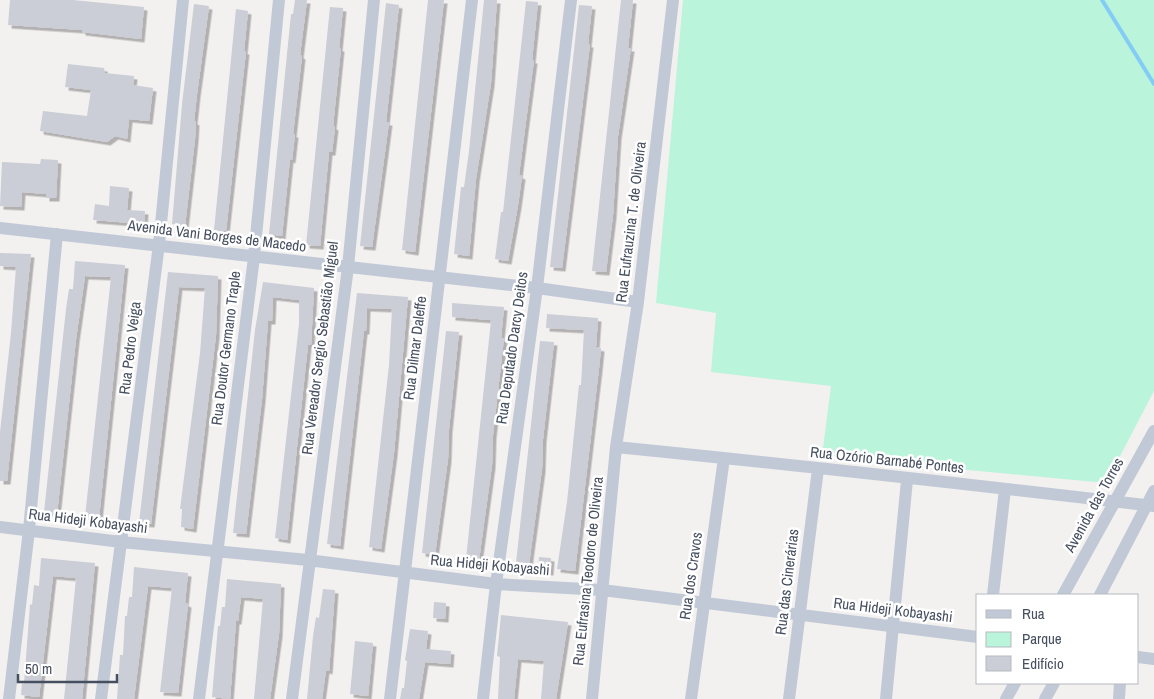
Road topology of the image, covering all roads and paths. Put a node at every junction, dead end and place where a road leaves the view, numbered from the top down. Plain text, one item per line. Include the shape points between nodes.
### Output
1 (182, 0) edge
2 (279, 0) edge
3 (374, 0) edge
4 (472, 0) edge
5 (570, 0) edge
6 (672, 0) edge
7 (0, 228) edge
8 (56, 234) junction
9 (159, 244) junction
10 (254, 257) junction
11 (348, 267) junction
12 (439, 278) junction
13 (537, 288) junction
14 (638, 302) junction
15 (1154, 430) edge
16 (616, 447) junction
17 (724, 458) junction
18 (818, 469) junction
19 (907, 480) junction
20 (1005, 488) junction
21 (1154, 491) edge
22 (1115, 500) junction
23 (1150, 506) edge
24 (0, 527) edge
25 (28, 530) junction
26 (121, 542) junction
27 (218, 551) junction
28 (308, 560) junction
29 (405, 573) junction
30 (496, 584) junction
31 (602, 590) junction
32 (993, 594) edge
33 (1063, 594) edge
34 (1101, 594) edge
35 (704, 603) junction
36 (799, 614) junction
37 (892, 626) junction
38 (976, 637) edge
39 (1139, 656) edge
40 (1154, 659) edge
41 (1014, 684) edge
42 (1053, 684) edge
43 (1120, 684) edge
44 (8, 699) edge
45 (101, 699) edge
46 (199, 699) edge
47 (292, 699) edge
48 (390, 699) edge
49 (483, 699) edge
50 (592, 699) edge
51 (691, 699) edge
52 (789, 699) edge
53 (886, 699) edge
54 (1006, 699) edge
55 (1045, 699) edge
56 (1119, 699) edge

1 - 9 street, Rua Pedro Veiga
2 - 10 street, Rua Doutor Germano Traple
3 - 11 street, Rua Vereador Sergio Sebastião Miguel
4 - 12 street, Rua Dilmar Daleffe
5 - 13 street, Rua Deputado Darcy Deitos
6 - 14 street, Rua Eufrauzina T. de Oliveira
7 - 8 street, Avenida Vani Borges de Macedo
8 - 9 street, Avenida Vani Borges de Macedo
8 - 25 street
9 - 10 street, Avenida Vani Borges de Macedo
9 - 26 street, Rua Pedro Veiga
10 - 11 street, Avenida Vani Borges de Macedo
10 - 27 street, Rua Doutor Germano Traple
11 - 12 street, Avenida Vani Borges de Macedo
11 - 28 street, Rua Vereador Sergio Sebastião Miguel
12 - 13 street, Avenida Vani Borges de Macedo
12 - 29 street, Rua Dilmar Daleffe
13 - 14 street, Avenida Vani Borges de Macedo
13 - 30 street, Rua Deputado Darcy Deitos
14 - 16 street, Rua Eufrauzina T. de Oliveira
15 - 22 street, Avenida das Torres
16 - 17 street, Rua Ozório Barnabé Pontes
16 - 31 street, Rua Eufrasina Teodoro de Oliveira
17 - 18 street, Rua Ozório Barnabé Pontes
17 - 35 street, Rua dos Cravos
18 - 19 street, Rua Ozório Barnabé Pontes
18 - 36 street, Rua das Cinerárias
19 - 20 street, Rua Ozório Barnabé Pontes
19 - 37 street
20 - 22 street, Rua Ozório Barnabé Pontes
20 - 32 street
21 - 23 street
22 - 23 street, Rua Ozório Barnabé Pontes
22 - 33 street, Avenida das Torres
23 - 34 street
24 - 25 street, Rua Hideji Kobayashi
25 - 26 street, Rua Hideji Kobayashi
25 - 44 street
26 - 27 street, Rua Hideji Kobayashi
26 - 45 street, Rua Pedro Veiga
27 - 28 street, Rua Hideji Kobayashi
27 - 46 street, Rua Doutor Germano Traple
28 - 29 street, Rua Hideji Kobayashi
28 - 47 street, Rua Vereador Sergio Sebastião Miguel
29 - 30 street, Rua Hideji Kobayashi
29 - 48 street, Rua Dilmar Daleffe
30 - 31 street, Rua Hideji Kobayashi
30 - 49 street, Rua Deputado Darcy Deitos
31 - 35 street, Rua Hideji Kobayashi
31 - 50 street, Rua Eufrasina Teodoro de Oliveira
35 - 36 street, Rua Hideji Kobayashi
35 - 51 street, Rua dos Cravos
36 - 37 street, Rua Hideji Kobayashi
36 - 52 street, Rua das Cinerárias
37 - 38 street, Rua Hideji Kobayashi
37 - 53 street
39 - 40 street
41 - 54 street
42 - 55 street
43 - 56 street

